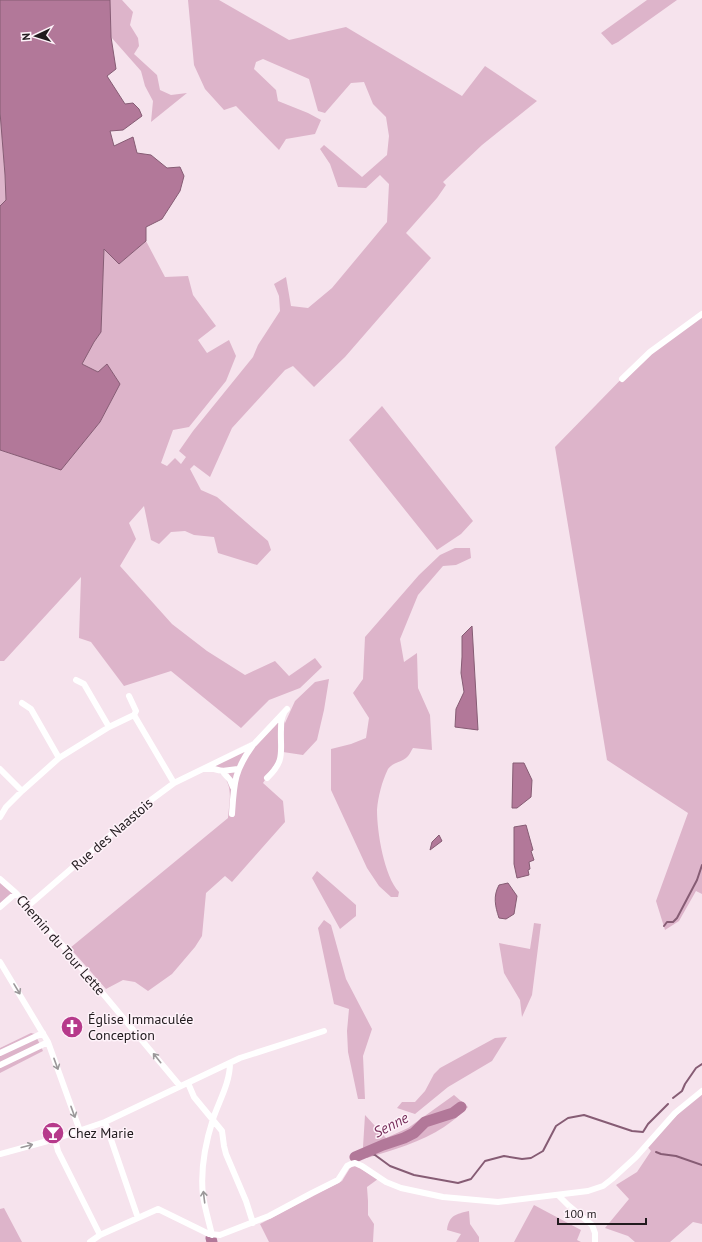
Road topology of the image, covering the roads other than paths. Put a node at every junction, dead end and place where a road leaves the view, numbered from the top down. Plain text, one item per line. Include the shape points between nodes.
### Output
1 (702, 314) edge
2 (622, 379) dead end
3 (76, 680) dead end
4 (129, 696) dead end
5 (22, 703) dead end
6 (134, 715) junction
7 (272, 725) junction
8 (109, 727) junction
9 (281, 731) junction
10 (254, 744) junction
11 (59, 758) junction
12 (0, 769) edge
13 (238, 769) junction
14 (200, 770) junction
15 (222, 771) junction
16 (267, 778) dead end
17 (174, 783) junction
18 (234, 787) junction
19 (22, 791) junction
20 (232, 814) dead end
21 (0, 818) edge
22 (0, 879) edge
23 (16, 893) junction
24 (28, 906) junction
25 (0, 907) edge
26 (0, 962) edge
27 (324, 1031) dead end
28 (43, 1033) junction
29 (48, 1042) junction
30 (0, 1053) edge
31 (230, 1063) junction
32 (0, 1065) edge
33 (188, 1083) junction
34 (180, 1086) junction
35 (702, 1091) edge
36 (213, 1120) junction
37 (105, 1122) junction
38 (80, 1131) junction
39 (55, 1139) junction
40 (0, 1154) edge
41 (558, 1195) junction
42 (138, 1218) junction
43 (253, 1222) junction
44 (100, 1235) junction
45 (212, 1235) junction
46 (90, 1242) edge
47 (595, 1242) edge

1 - 2 street via 650,352
3 - 8 street via 84,684
4 - 6 street via 136,711
5 - 11 street via 31,709
6 - 8 street
6 - 17 street
7 - 9 street
7 - 9 street, Rue des Naastois via 286,709
7 - 10 street, Rue des Naastois
8 - 11 street
9 - 16 street, Rue des Naastois via 282,757
10 - 13 street, Rue des Naastois
10 - 14 street, Rue des Naastois
11 - 19 street
12 - 19 street
13 - 15 street, Rue des Naastois
13 - 18 street, Rue des Naastois
14 - 15 street, Rue des Naastois
14 - 17 street, Rue des Naastois
15 - 18 street
17 - 24 street, Rue des Naastois
18 - 20 street, Rue des Naastois
19 - 21 street via 6,807
22 - 23 street, Chemin du Tour Lette
23 - 24 street, Chemin du Tour Lette
23 - 25 street
34 -> 24 street, Chemin du Tour Lette
26 -> 28 street
27 - 31 street
28 - 29 street
28 - 30 street
29 - 32 street
29 -> 38 street
31 - 33 street
31 - 36 street via 228,1078
33 - 34 street
33 - 36 street via 194,1097
34 - 37 street
35 - 41 street via 675,1113 636,1157 608,1183 588,1191
36 - 43 street via 222,1131 226,1154
45 -> 36 street via 204,1203 202,1175 204,1153
37 - 38 street
37 - 42 street
38 - 39 street
40 -> 39 street
39 - 44 street via 58,1151
41 - 43 street via 498,1202 430,1195 386,1182 355,1163 347,1166 338,1180
41 - 47 street via 592,1225
42 - 44 street
42 - 45 street via 158,1209
43 - 45 street via 220,1235
44 - 46 street

